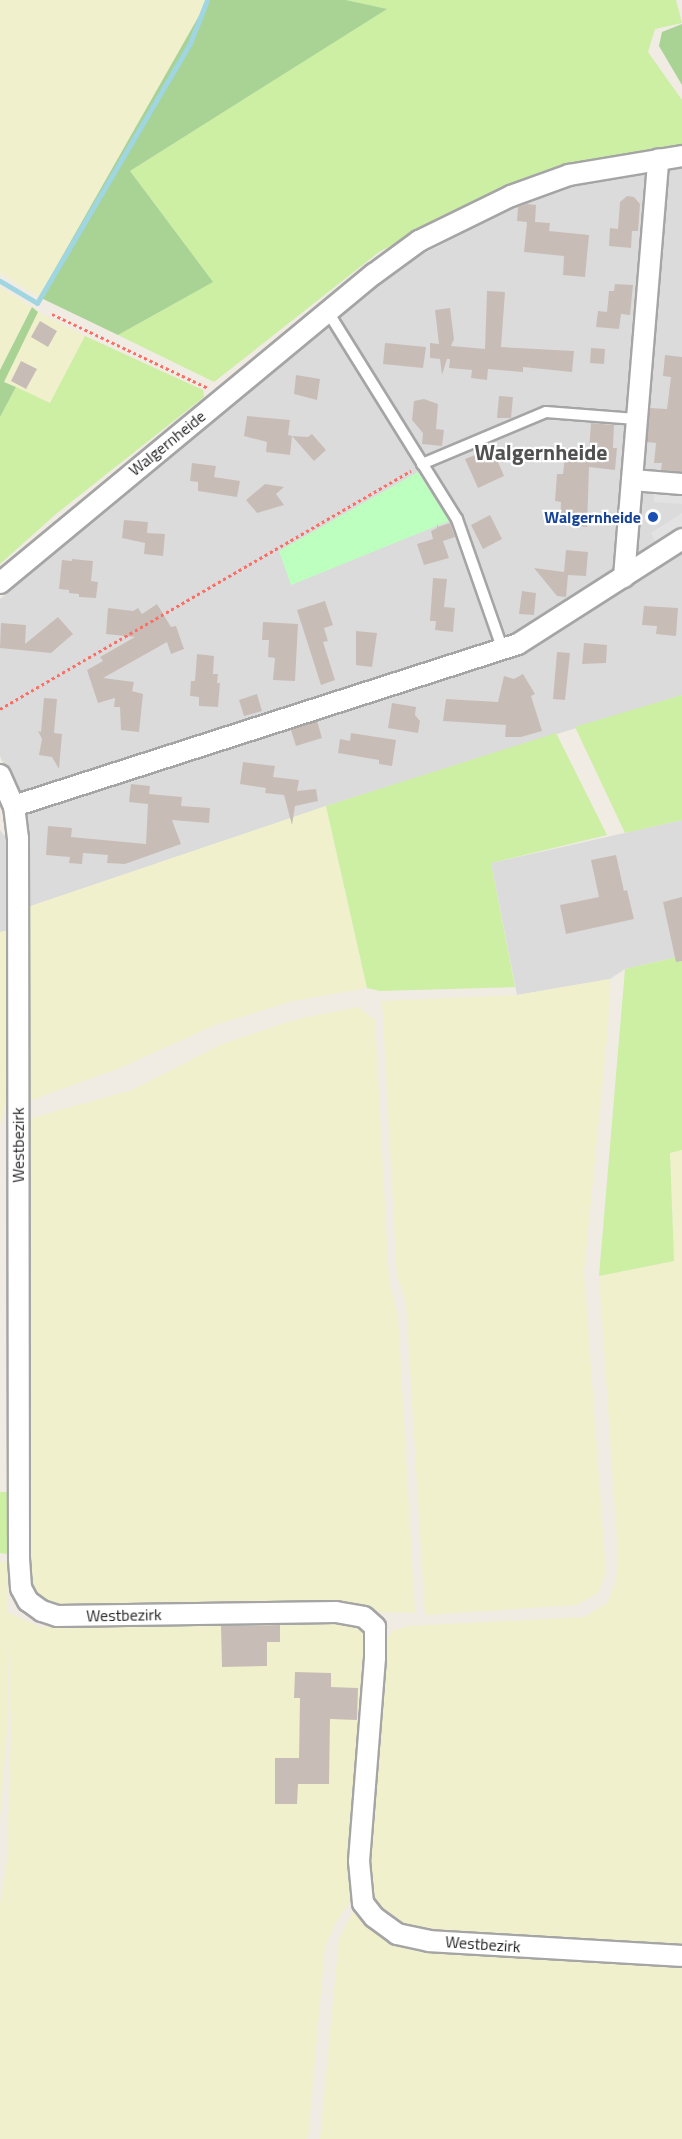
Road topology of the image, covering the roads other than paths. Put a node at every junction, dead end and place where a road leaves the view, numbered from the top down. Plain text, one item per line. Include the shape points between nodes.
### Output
1 (682, 156) edge
2 (658, 159) junction
3 (328, 312) junction
4 (636, 418) junction
5 (422, 464) junction
6 (632, 480) junction
7 (682, 484) edge
8 (682, 539) edge
9 (624, 577) junction
10 (0, 583) edge
11 (503, 650) junction
12 (0, 775) edge
13 (14, 806) junction
14 (682, 1956) edge

1 - 2 street, Walgernheide
2 - 3 street, Walgernheide via 569,175 511,196 419,241
2 - 4 street
3 - 5 lane
3 - 10 street, Walgernheide
4 - 5 lane via 546,412
4 - 6 street
5 - 11 lane via 457,519
6 - 7 street
6 - 9 street
8 - 9 street
9 - 11 street via 528,639
11 - 13 street
12 - 13 street
13 - 14 street, Westbezirk via 18,838 19,1570 21,1588 28,1601 57,1616 336,1611 364,1617 375,1627 375,1658 359,1861 363,1903 374,1917 398,1934 429,1941

